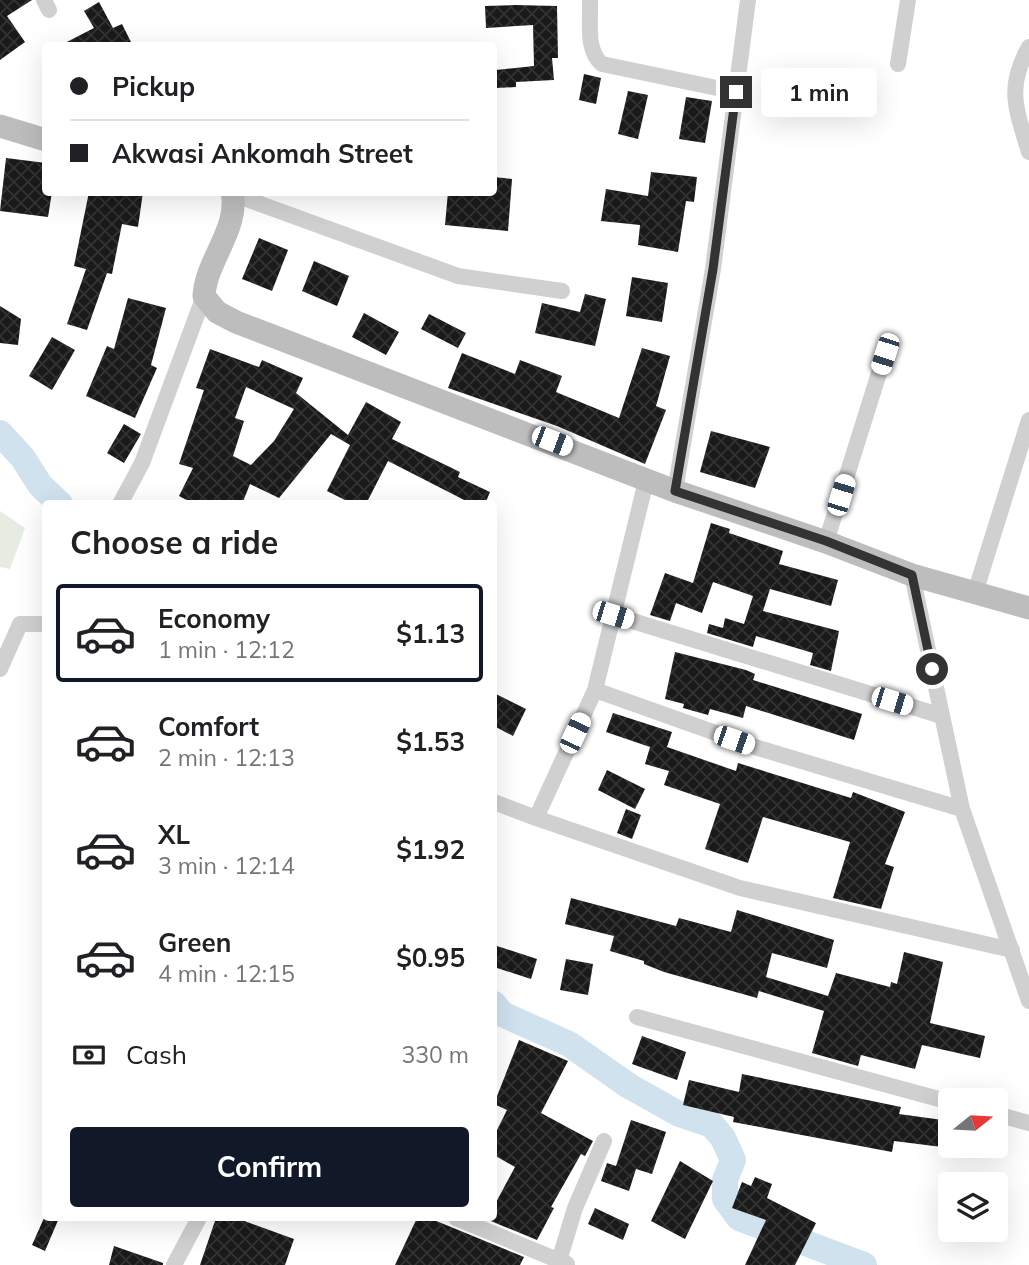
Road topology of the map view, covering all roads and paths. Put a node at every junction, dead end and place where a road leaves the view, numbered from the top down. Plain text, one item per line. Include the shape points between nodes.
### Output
1 (590, 0) edge
2 (748, 0) edge
3 (908, 0) edge
4 (1029, 47) edge
5 (898, 64) dead end
6 (736, 92) junction
7 (0, 127) edge
8 (42, 140) edge
9 (1029, 152) edge
10 (233, 196) edge
11 (241, 196) edge
12 (562, 291) dead end
13 (204, 296) junction
14 (885, 354) dead end
15 (1029, 420) edge
16 (647, 477) junction
17 (675, 491) junction
18 (122, 500) edge
19 (826, 541) junction
20 (912, 575) junction
21 (975, 593) junction
22 (1029, 608) edge
23 (613, 615) junction
24 (42, 624) edge
25 (0, 669) edge
26 (594, 690) junction
27 (942, 716) junction
28 (497, 803) edge
29 (962, 809) junction
30 (536, 818) junction
31 (1012, 950) junction
32 (1029, 1001) edge
33 (637, 1017) dead end
34 (938, 1099) edge
35 (1008, 1117) edge
36 (1029, 1123) edge
37 (604, 1141) dead end
38 (197, 1221) edge
39 (463, 1221) edge
40 (564, 1263) edge
41 (174, 1265) edge

1 - 6 street via 591,47 602,64
2 - 6 street
3 - 5 street
4 - 9 street via 1013,88
6 - 17 street via 713,269
7 - 8 street
10 - 13 street via 235,206 205,278
11 - 12 street via 458,276
13 - 16 street via 217,312 236,322
13 - 18 street via 142,463
14 - 19 street
15 - 21 street
16 - 17 street
16 - 23 street
17 - 19 street
19 - 20 street
20 - 21 street
20 - 27 street
21 - 22 street
23 - 26 street
23 - 27 street
24 - 25 street via 20,624
26 - 29 street via 758,748
26 - 30 street
27 - 29 street
28 - 30 street
29 - 31 street
30 - 31 street via 740,888
31 - 32 street
33 - 34 street
35 - 36 street
37 - 40 street via 575,1208
38 - 41 street
39 - 40 street

